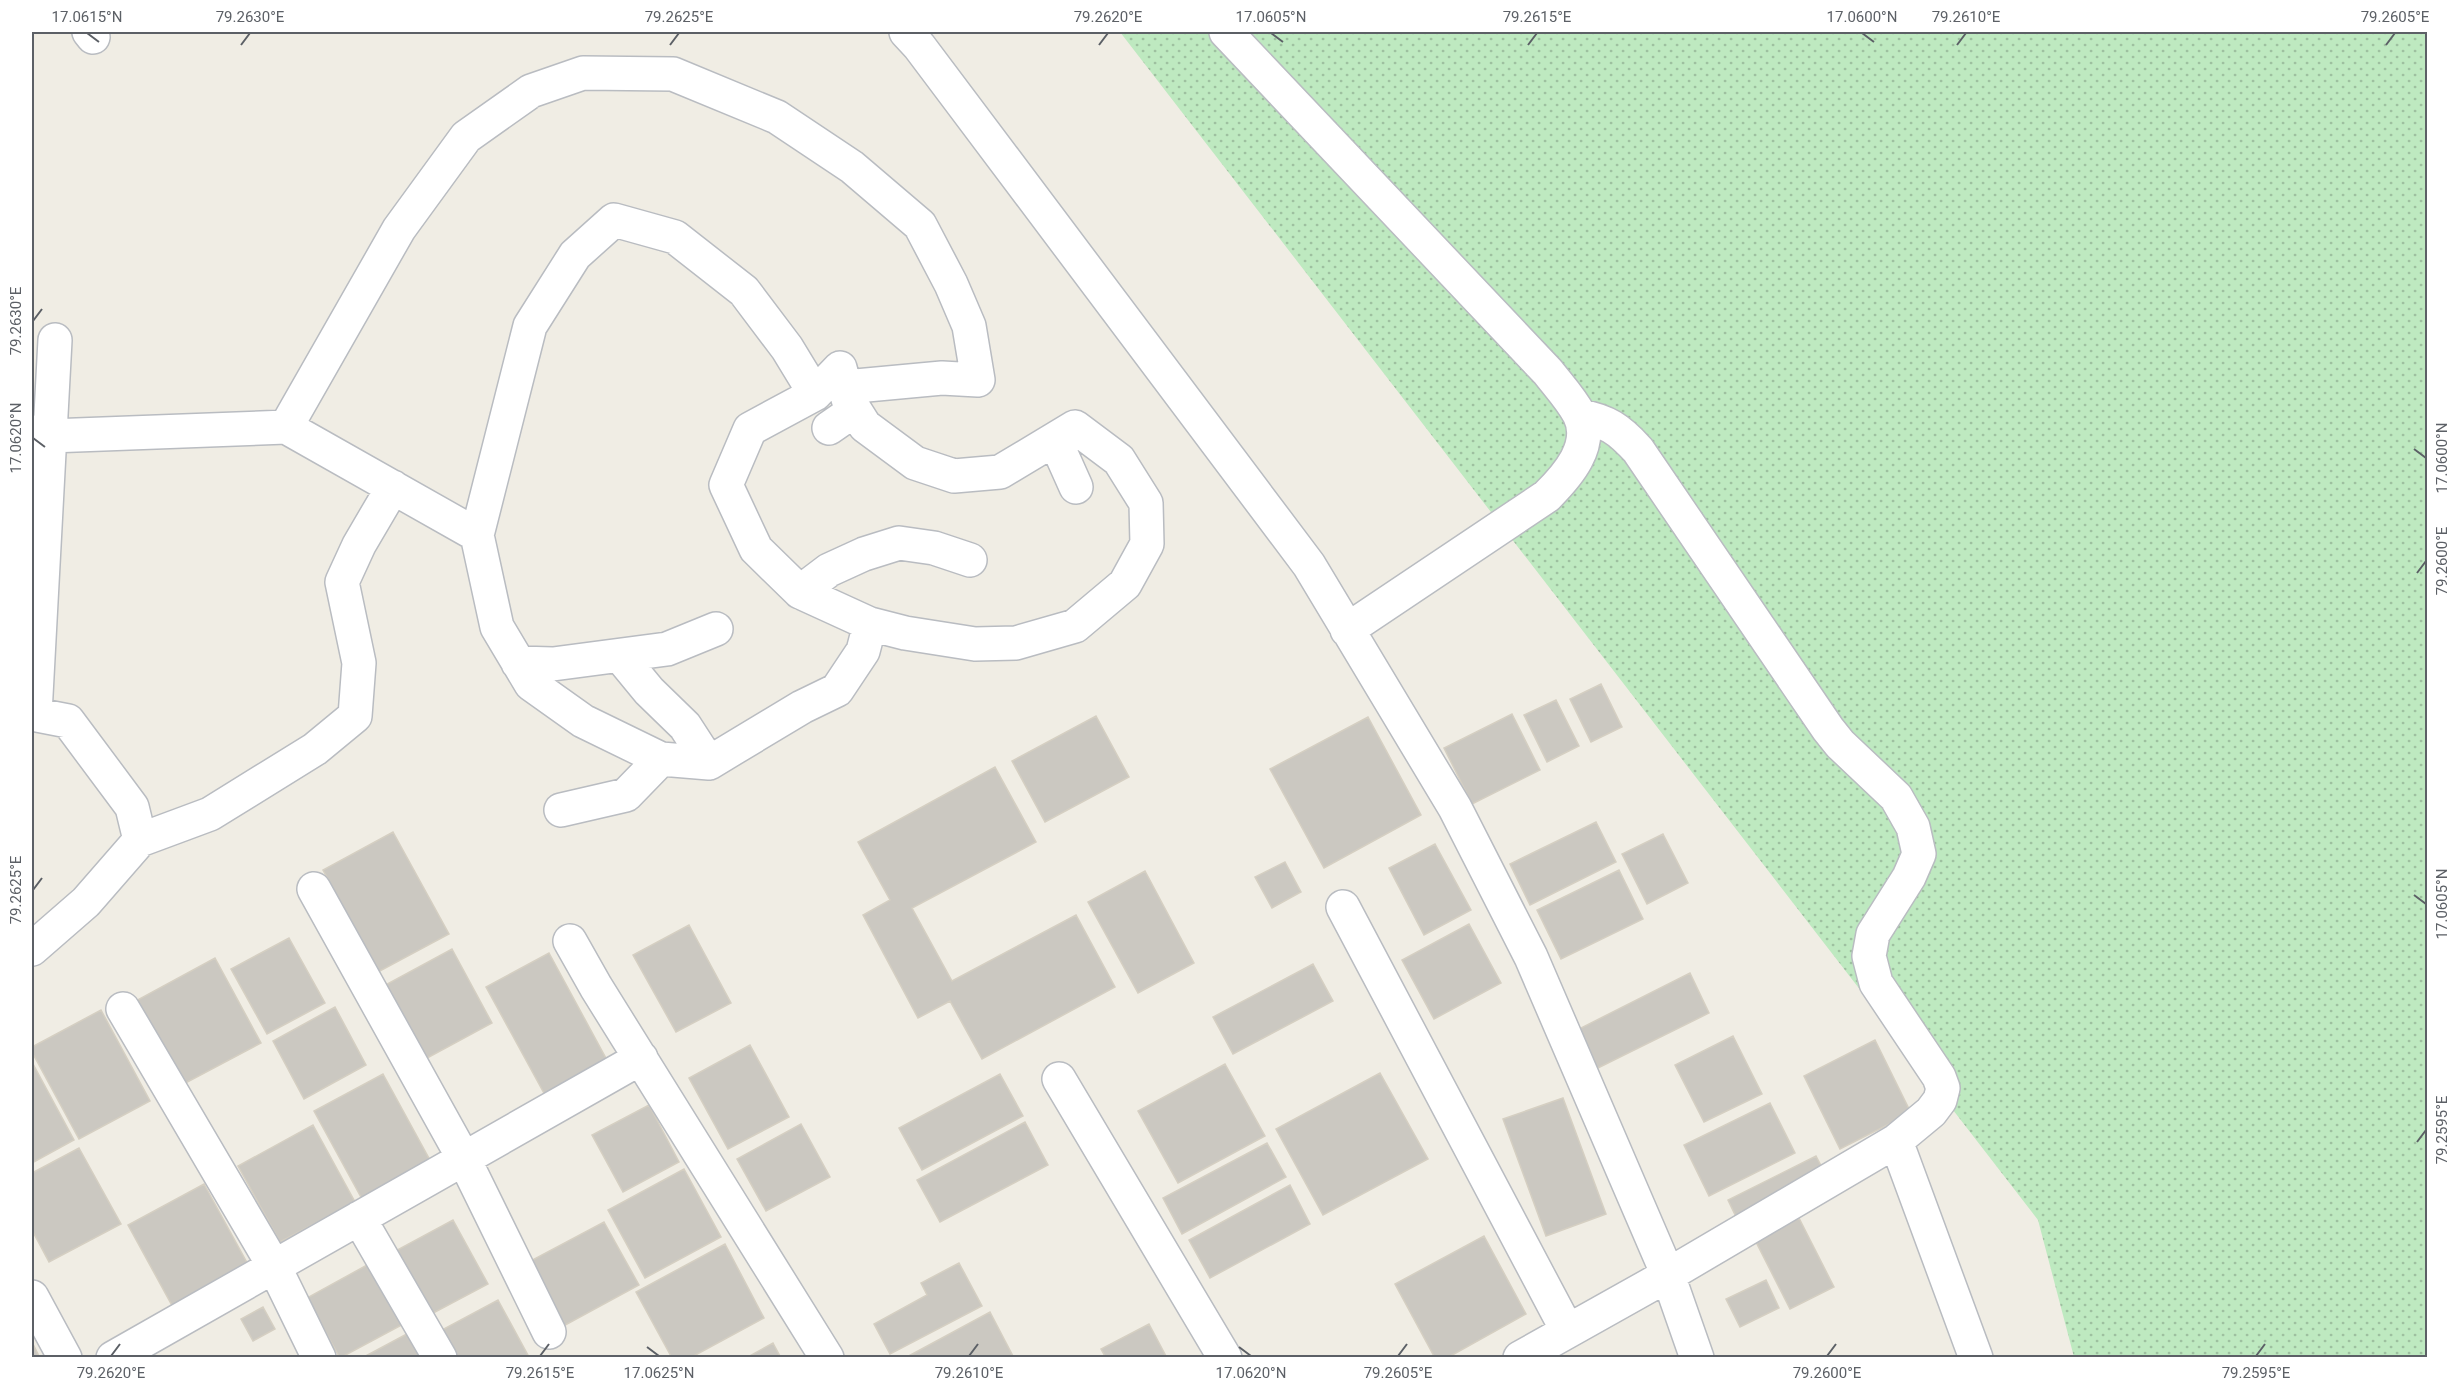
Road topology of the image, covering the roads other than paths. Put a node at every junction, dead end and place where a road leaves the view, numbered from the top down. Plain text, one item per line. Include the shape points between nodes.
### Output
1 (1226, 32) edge
2 (922, 36) edge
3 (54, 340) dead end
4 (836, 405) junction
5 (1580, 416) junction
6 (286, 427) junction
7 (41, 434) edge
8 (1055, 440) junction
9 (393, 487) junction
10 (1076, 487) dead end
11 (477, 535) junction
12 (970, 560) dead end
13 (800, 592) junction
14 (870, 624) junction
15 (716, 629) dead end
16 (1347, 630) junction
17 (621, 657) junction
18 (518, 663) junction
19 (33, 714) edge
20 (661, 759) junction
21 (710, 763) junction
22 (561, 810) dead end
23 (140, 840) junction
24 (314, 889) dead end
25 (1344, 907) dead end
26 (570, 941) dead end
27 (32, 949) edge
28 (123, 1009) dead end
29 (641, 1058) junction
30 (1059, 1079) dead end
31 (1896, 1141) junction
32 (464, 1159) junction
33 (359, 1218) junction
34 (274, 1266) junction
35 (1668, 1275) junction
36 (32, 1297) edge
37 (1567, 1330) junction
38 (549, 1332) dead end
39 (65, 1358) edge
40 (113, 1358) edge
41 (319, 1358) edge
42 (440, 1358) edge
43 (827, 1358) edge
44 (1225, 1358) edge
45 (1520, 1358) edge
46 (1696, 1358) edge
47 (1976, 1358) edge

1 - 5 street via 1548,372
2 - 16 street via 1309,565
3 - 7 street
4 - 6 street via 942,378 978,380 969,326 920,225 852,167 777,117 674,75 583,74 531,91 466,137 399,229
4 - 8 street via 915,463 954,476 1000,472
4 - 11 street via 744,291 675,237 614,220 575,255 530,326
4 - 13 street via 750,429 726,485 756,549
5 - 16 street via 1583,437 1578,458 1547,496
5 - 31 street via 1600,420 1623,433 1638,450 1828,729 1896,797 1913,827 1918,854 1910,878 1873,934 1869,956 1876,983 1933,1064 1943,1088 1931,1112
6 - 7 street
6 - 9 street
7 - 19 street
8 - 10 street
8 - 14 street via 1075,427 1119,460 1146,503 1147,544 1125,584 1075,626 1016,643 975,644
9 - 11 street
9 - 23 street via 342,582 359,663 355,716 315,749 210,814
11 - 18 street via 497,627
12 - 13 street via 934,548 899,543 829,570
13 - 14 street
14 - 21 street via 864,651 837,690
15 - 17 street via 667,649
16 - 35 street via 1455,808 1531,957
17 - 18 street via 553,664
17 - 21 street via 685,726
18 - 20 street via 531,684 583,721
19 - 23 street via 68,721 132,807
20 - 21 street
20 - 22 street via 626,795
23 - 27 street via 86,902
24 - 32 street
25 - 37 street
26 - 29 street
28 - 34 street
29 - 32 street
29 - 43 street
30 - 44 street
31 - 35 street
31 - 47 street
32 - 33 street
32 - 38 street
33 - 34 street
33 - 42 street
34 - 40 street
34 - 41 street
35 - 37 street
35 - 46 street
36 - 39 street
37 - 45 street

